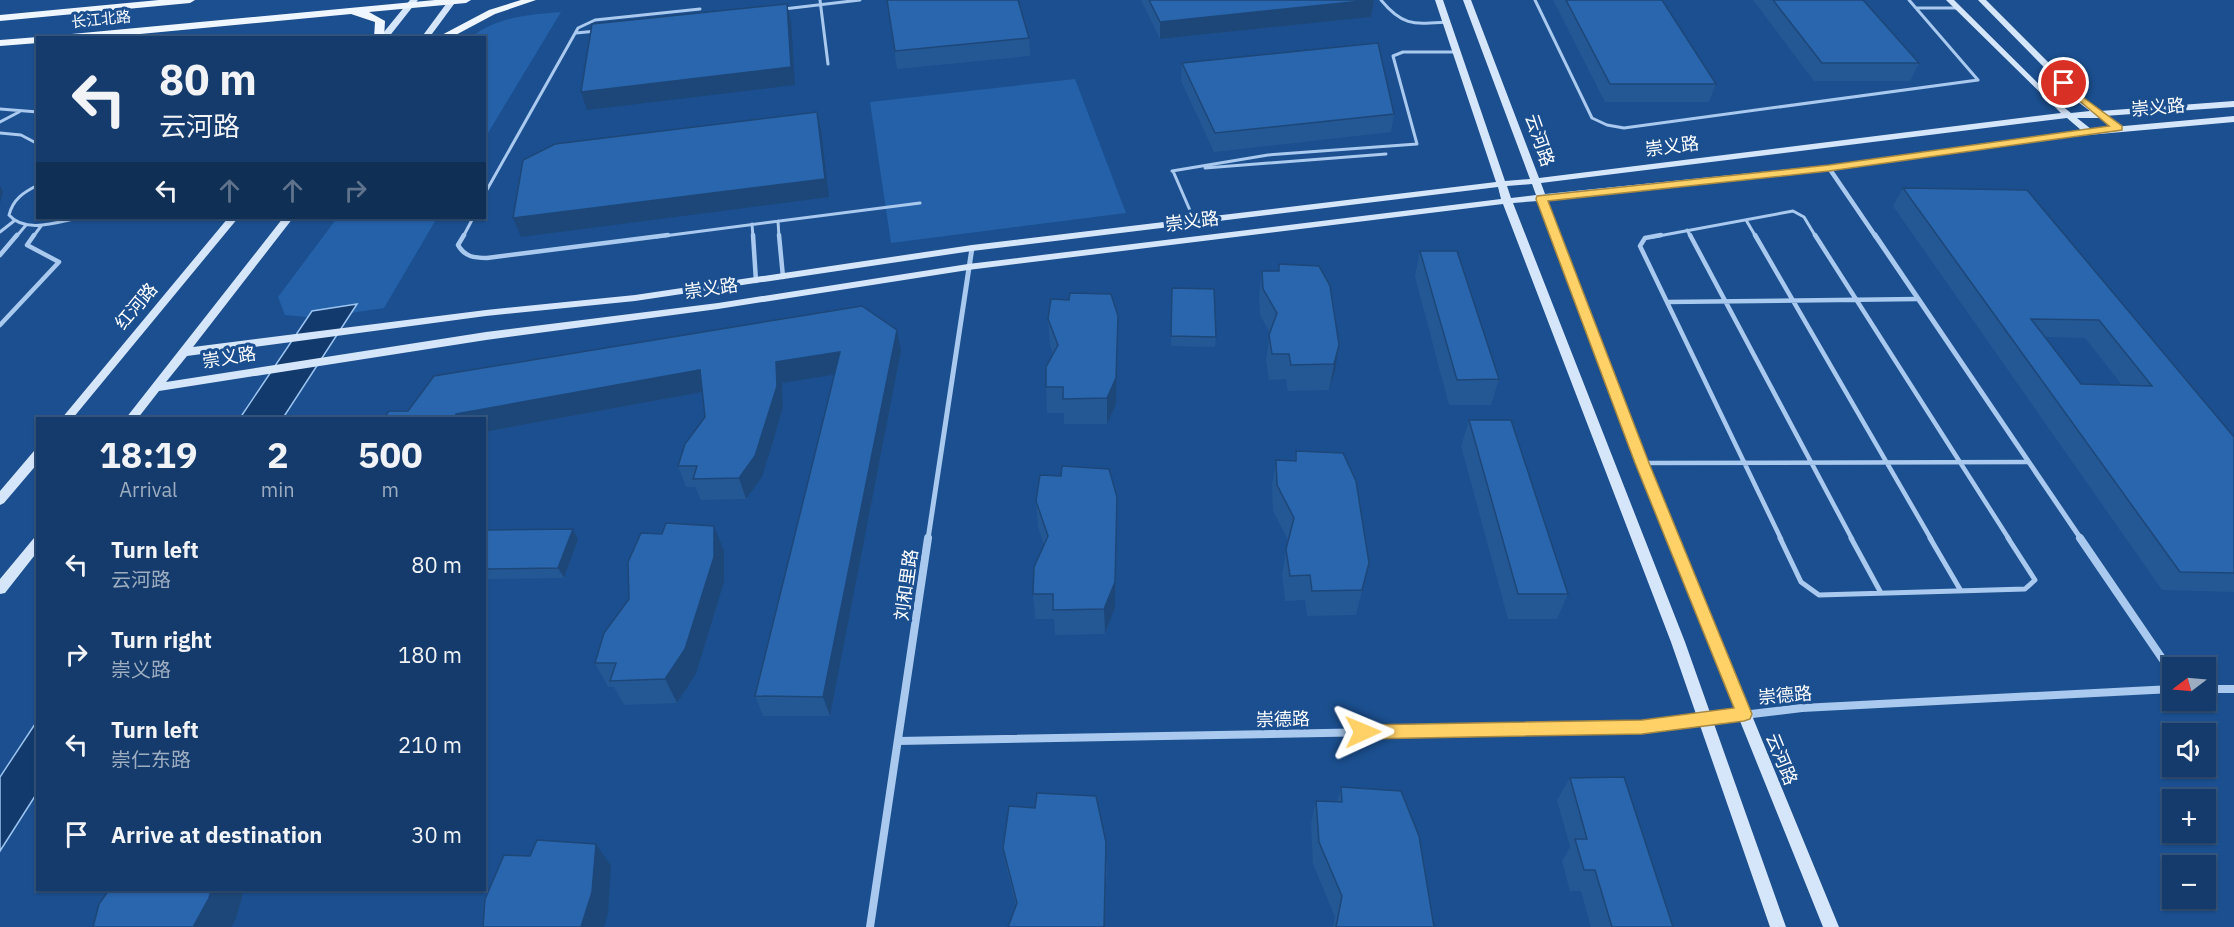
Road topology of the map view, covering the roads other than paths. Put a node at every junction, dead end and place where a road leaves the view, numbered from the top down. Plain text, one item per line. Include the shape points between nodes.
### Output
1 (190, 0) edge
2 (466, 0) edge
3 (531, 0) edge
4 (860, 0) edge
5 (1381, 0) edge
6 (1438, 0) edge
7 (1467, 0) edge
8 (1535, 0) edge
9 (1909, 0) edge
10 (1950, 0) edge
11 (1982, 0) edge
12 (453, 1) edge
13 (412, 2) edge
14 (821, 2) edge
15 (1916, 8) junction
16 (1959, 8) junction
17 (700, 9) dead end
18 (774, 10) edge
19 (293, 16) junction
20 (0, 18) edge
21 (1447, 22) junction
22 (599, 30) edge
23 (576, 33) junction
24 (82, 36) edge
25 (381, 36) edge
26 (383, 36) edge
27 (427, 36) edge
28 (445, 36) edge
29 (36, 40) edge
30 (0, 44) edge
31 (1458, 52) junction
32 (828, 64) dead end
33 (2234, 104) edge
34 (0, 109) edge
35 (21, 111) junction
36 (36, 112) edge
37 (2097, 112) junction
38 (2068, 115) junction
39 (2234, 119) edge
40 (0, 122) edge
41 (2118, 128) junction
42 (2088, 132) junction
43 (0, 133) edge
44 (36, 143) edge
45 (1386, 154) dead end
46 (1829, 168) junction
47 (1172, 171) junction
48 (1535, 181) junction
49 (1503, 184) junction
50 (36, 186) edge
51 (486, 191) edge
52 (1541, 199) junction
53 (1508, 201) junction
54 (920, 203) dead end
55 (73, 219) edge
56 (232, 219) edge
57 (287, 219) edge
58 (472, 219) edge
59 (1746, 220) junction
60 (14, 221) junction
61 (778, 221) junction
62 (1195, 222) junction
63 (752, 224) junction
64 (26, 225) junction
65 (41, 226) junction
66 (1687, 230) junction
67 (0, 232) edge
68 (972, 249) junction
69 (0, 255) edge
70 (968, 267) junction
71 (783, 277) junction
72 (756, 282) junction
73 (1856, 299) junction
74 (1918, 299) junction
75 (1793, 300) junction
76 (1725, 301) junction
77 (1667, 302) junction
78 (0, 325) edge
79 (186, 352) junction
80 (158, 387) junction
81 (68, 417) edge
82 (133, 417) edge
83 (36, 456) edge
84 (1960, 462) junction
85 (2028, 462) junction
86 (1642, 463) junction
87 (1887, 463) junction
88 (1812, 464) junction
89 (1744, 465) junction
90 (0, 500) edge
91 (36, 544) edge
92 (0, 589) edge
93 (1961, 591) junction
94 (1881, 593) junction
95 (2162, 658) edge
96 (2216, 689) edge
97 (2234, 689) edge
98 (2162, 690) edge
99 (1744, 714) junction
100 (1705, 720) junction
101 (898, 741) junction
102 (870, 927) edge
103 (1778, 927) edge
104 (1831, 927) edge

1 - 20 main road, 长江北路
2 - 12 main road, 长江北路
3 - 28 main road via 492,12
4 - 14 lane
5 - 21 lane via 1395,19 1408,23
6 - 21 street
7 - 48 street, 云河路
8 - 15 lane via 1592,118 1624,128 1978,80
9 - 15 lane
10 - 16 street
11 - 37 street
12 - 13 main road, 长江北路
12 - 27 street
13 - 19 main road, 长江北路
13 - 26 street
14 - 18 lane
14 - 32 lane
15 - 16 lane
16 - 38 street
17 - 23 lane via 595,20
19 - 24 main road, 长江北路
19 - 25 main road via 365,14 380,21
21 - 31 street
22 - 23 lane
23 - 51 lane
29 - 30 main road
31 - 47 lane via 1403,52 1393,56 1417,144 1268,155
31 - 49 street
33 - 37 street, 崇义路
34 - 35 lane
35 - 36 lane
35 - 40 lane
37 - 38 street, 崇义路
37 - 41 street
38 - 42 street
38 - 48 street, 崇义路
39 - 41 street, 崇义路
41 - 42 street, 崇义路
42 - 46 street, 崇义路
43 - 44 lane via 21,135
45 - 47 lane
46 - 52 street, 崇义路
46 - 74 street
47 - 62 lane
48 - 49 street, 崇义路
48 - 52 street, 云河路
49 - 53 street
49 - 62 street, 崇义路
50 - 60 lane via 11,206 9,215
52 - 53 street, 崇义路
52 - 86 street, 云河路
53 - 70 street, 崇义路
53 - 100 street
54 - 61 lane
55 - 65 lane
56 - 81 street, 红河路
57 - 79 street
58 - 63 lane via 459,245 472,258
59 - 66 lane
59 - 73 lane via 1793,211 1804,217
59 - 75 lane
60 - 64 lane
60 - 67 lane
61 - 63 lane
61 - 71 lane
62 - 68 street, 崇义路
63 - 72 lane
64 - 65 lane
64 - 69 lane
65 - 78 lane via 27,245 59,262
66 - 76 lane
66 - 77 lane via 1645,238 1640,246
68 - 70 street, 刘和里路
68 - 71 street, 崇义路
70 - 80 street, 崇义路
70 - 101 street, 刘和里路
71 - 72 street, 崇义路
72 - 79 street, 崇义路
73 - 74 lane
73 - 75 lane
73 - 84 lane
74 - 85 street
75 - 76 lane
75 - 87 lane
76 - 77 lane
76 - 88 lane
77 - 89 lane
79 - 80 street
80 - 82 street
83 - 90 street
84 - 85 lane
84 - 87 lane
84 - 93 lane via 2035,580 2025,589
85 - 95 street
86 - 89 lane
86 - 99 street, 云河路
87 - 88 lane
87 - 93 lane
88 - 89 lane
88 - 94 lane
89 - 94 lane via 1801,582 1819,595
91 - 92 street
93 - 94 lane
96 - 97 street
98 - 99 street, 崇德路
99 - 100 street, 崇德路
99 - 104 street, 云河路
100 - 101 street, 崇德路 via 1642,727
100 - 103 street
101 - 102 street, 刘和里路

